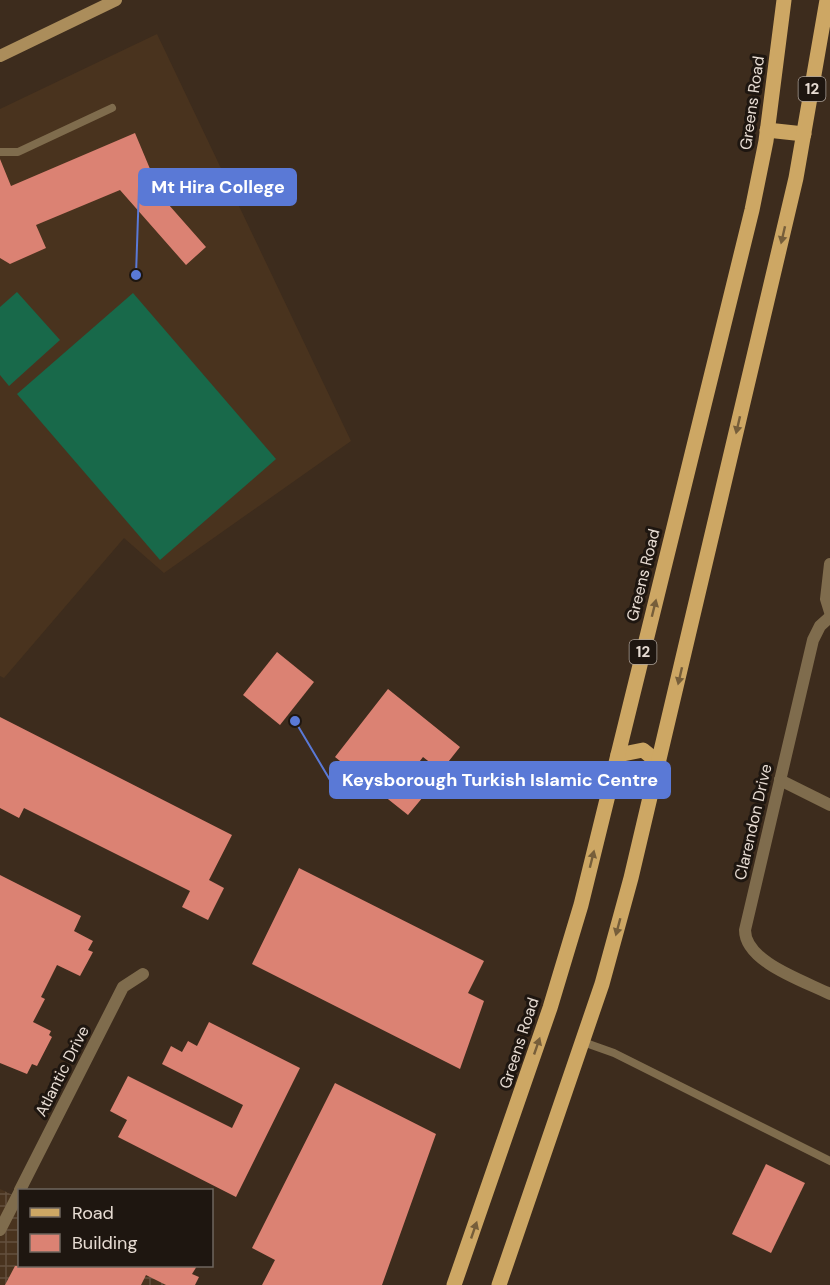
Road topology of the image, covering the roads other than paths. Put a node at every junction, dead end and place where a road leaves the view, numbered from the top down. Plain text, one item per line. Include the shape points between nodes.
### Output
1 (116, 0) edge
2 (784, 0) edge
3 (827, 0) edge
4 (0, 56) edge
5 (112, 108) dead end
6 (767, 130) junction
7 (804, 134) junction
8 (0, 152) edge
9 (830, 564) edge
10 (830, 612) edge
11 (830, 617) edge
12 (618, 755) junction
13 (659, 763) junction
14 (780, 780) junction
15 (830, 805) edge
16 (143, 974) dead end
17 (830, 994) edge
18 (584, 1042) junction
19 (830, 1161) edge
20 (21, 1189) edge
21 (18, 1195) edge
22 (0, 1230) edge
23 (454, 1285) edge
24 (499, 1285) edge

1 - 4 main road
2 - 6 main road, Greens Road / 12
3 - 7 main road, 12
5 - 8 lane via 18,152
6 - 7 main road
12 -> 6 main road, Greens Road / 12 via 729,309
7 -> 13 main road, 12
9 - 10 street via 825,599
11 - 14 street, Clarendon Drive via 813,640
12 - 13 main road via 643,750
23 -> 12 main road, Greens Road / 12 via 550,1008 581,905
13 -> 18 main road, 12
14 - 15 street
14 - 17 street, Clarendon Drive via 745,941 758,957
16 - 20 street, Atlantic Drive via 123,987
18 - 19 lane via 619,1055
18 - 24 main road, 12
21 - 22 street, Atlantic Drive

